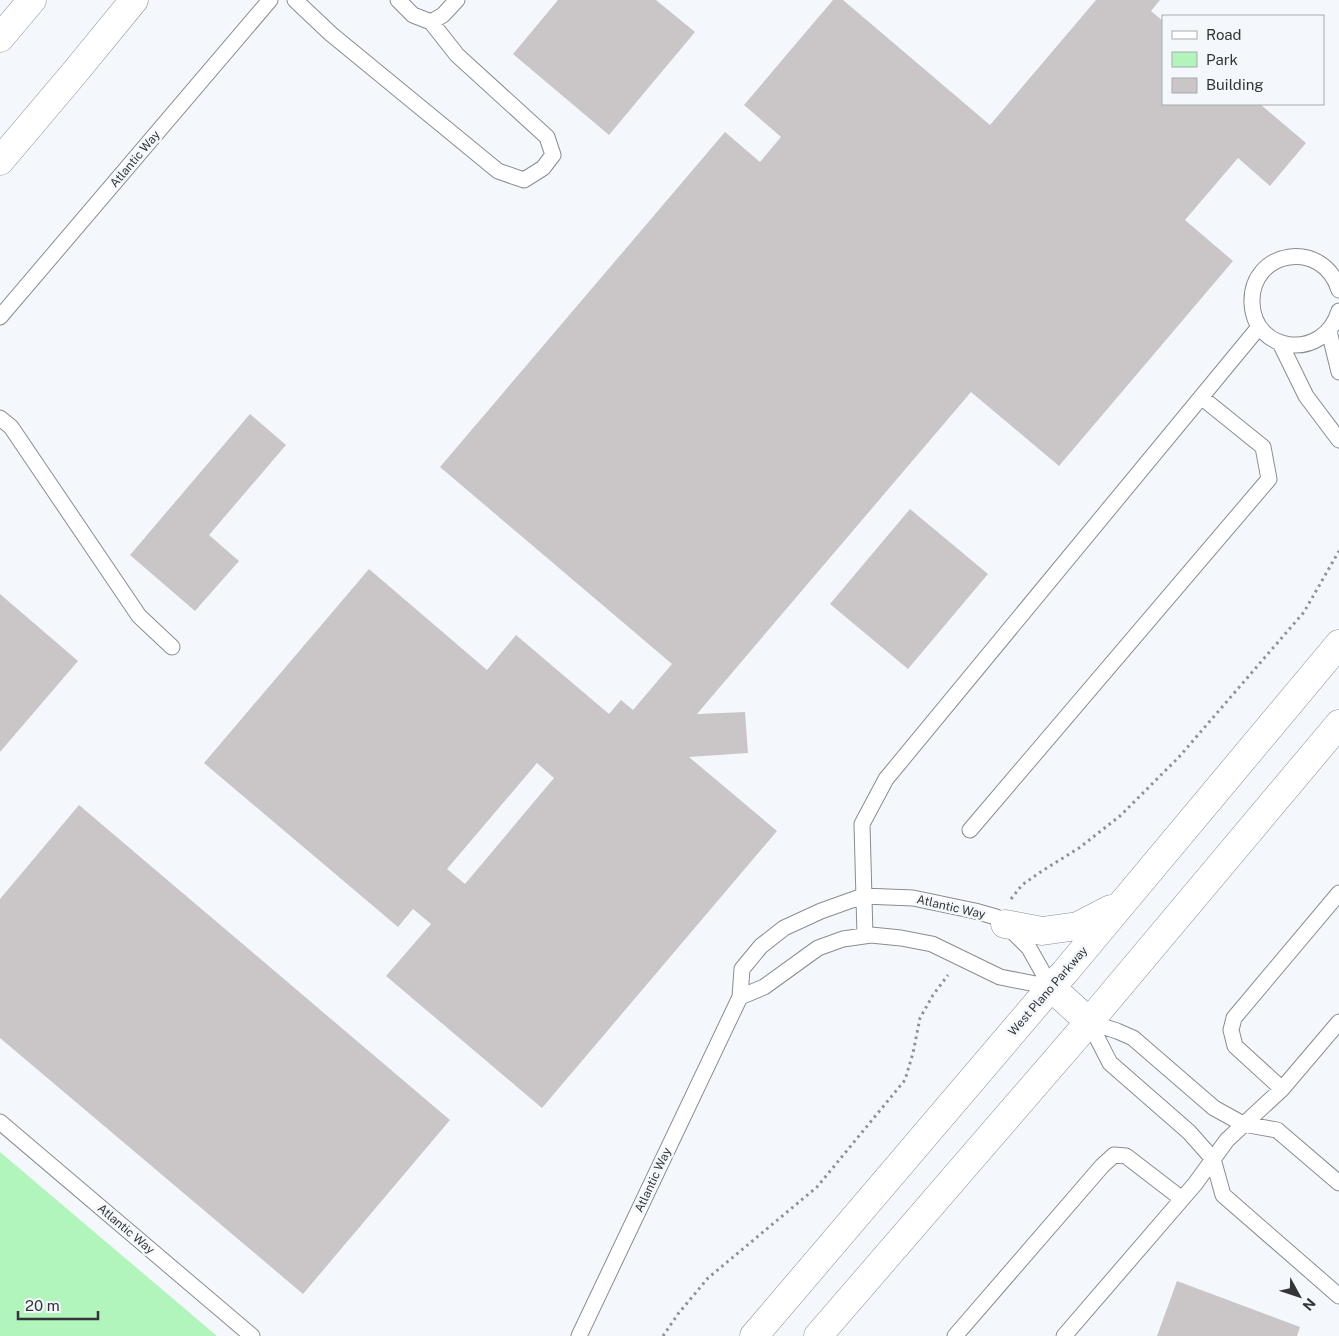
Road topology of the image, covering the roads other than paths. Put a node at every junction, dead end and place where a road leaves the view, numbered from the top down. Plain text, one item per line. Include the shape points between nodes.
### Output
1 (32, 0) edge
2 (134, 0) edge
3 (270, 0) edge
4 (295, 0) edge
5 (398, 0) edge
6 (457, 0) edge
7 (431, 22) junction
8 (0, 38) edge
9 (0, 161) edge
10 (1339, 290) edge
11 (1339, 311) edge
12 (0, 317) edge
13 (1259, 327) junction
14 (1329, 331) junction
15 (1280, 343) junction
16 (1339, 372) edge
17 (1201, 397) junction
18 (0, 418) edge
19 (1339, 440) edge
20 (1339, 644) edge
21 (172, 647) dead end
22 (1339, 724) edge
23 (970, 830) dead end
24 (1339, 893) edge
25 (863, 896) junction
26 (1125, 900) junction
27 (1005, 914) junction
28 (865, 936) junction
29 (1050, 987) junction
30 (740, 997) junction
31 (1089, 1022) junction
32 (1339, 1022) edge
33 (1282, 1089) junction
34 (0, 1122) edge
35 (1243, 1124) junction
36 (1213, 1160) junction
37 (1339, 1184) edge
38 (1182, 1199) junction
39 (1339, 1296) edge
40 (252, 1336) edge
41 (580, 1336) edge
42 (754, 1336) edge
43 (818, 1336) edge
44 (955, 1336) edge
45 (1064, 1336) edge

1 - 8 main road
2 - 9 main road
3 - 12 lane, Atlantic Way
4 - 7 lane via 331,34 498,171 524,180 544,168 553,155 547,137 457,55
5 - 7 lane via 413,15
6 - 7 lane via 443,16
10 - 13 lane via 1329,270 1319,262 1306,257 1280,259 1262,272 1252,292
11 - 14 lane
13 - 15 lane
13 - 17 lane
14 - 15 lane via 1306,344
14 - 16 lane
15 - 19 lane via 1306,396
17 - 23 lane via 1263,447 1269,480
17 - 25 lane via 886,779 862,824
18 - 21 lane via 11,427 140,616
20 - 26 main road, West Plano Parkway
22 - 31 main road
24 - 33 lane via 1234,1018 1231,1030 1235,1046
25 - 27 lane, Atlantic Way via 913,898 996,917
25 - 28 lane
25 - 30 lane, Atlantic Way via 784,928 761,946 742,969
26 - 27 main road via 1078,926 1042,931
26 - 29 main road, West Plano Parkway
27 - 29 lane, Atlantic Way via 1029,948
28 - 29 lane via 932,944 1000,977
28 - 30 lane via 843,939 818,948 764,987
29 - 31 main road
29 - 42 main road, West Plano Parkway
30 - 41 lane, Atlantic Way
31 - 35 lane via 1133,1038 1214,1108
31 - 36 lane via 1110,1063 1189,1132
31 - 43 main road
32 - 33 lane
33 - 35 lane
34 - 40 lane, Atlantic Way
35 - 36 lane
35 - 37 lane via 1277,1130
36 - 38 lane
36 - 39 lane via 1223,1195
38 - 44 lane via 1126,1156 1114,1155
38 - 45 lane

